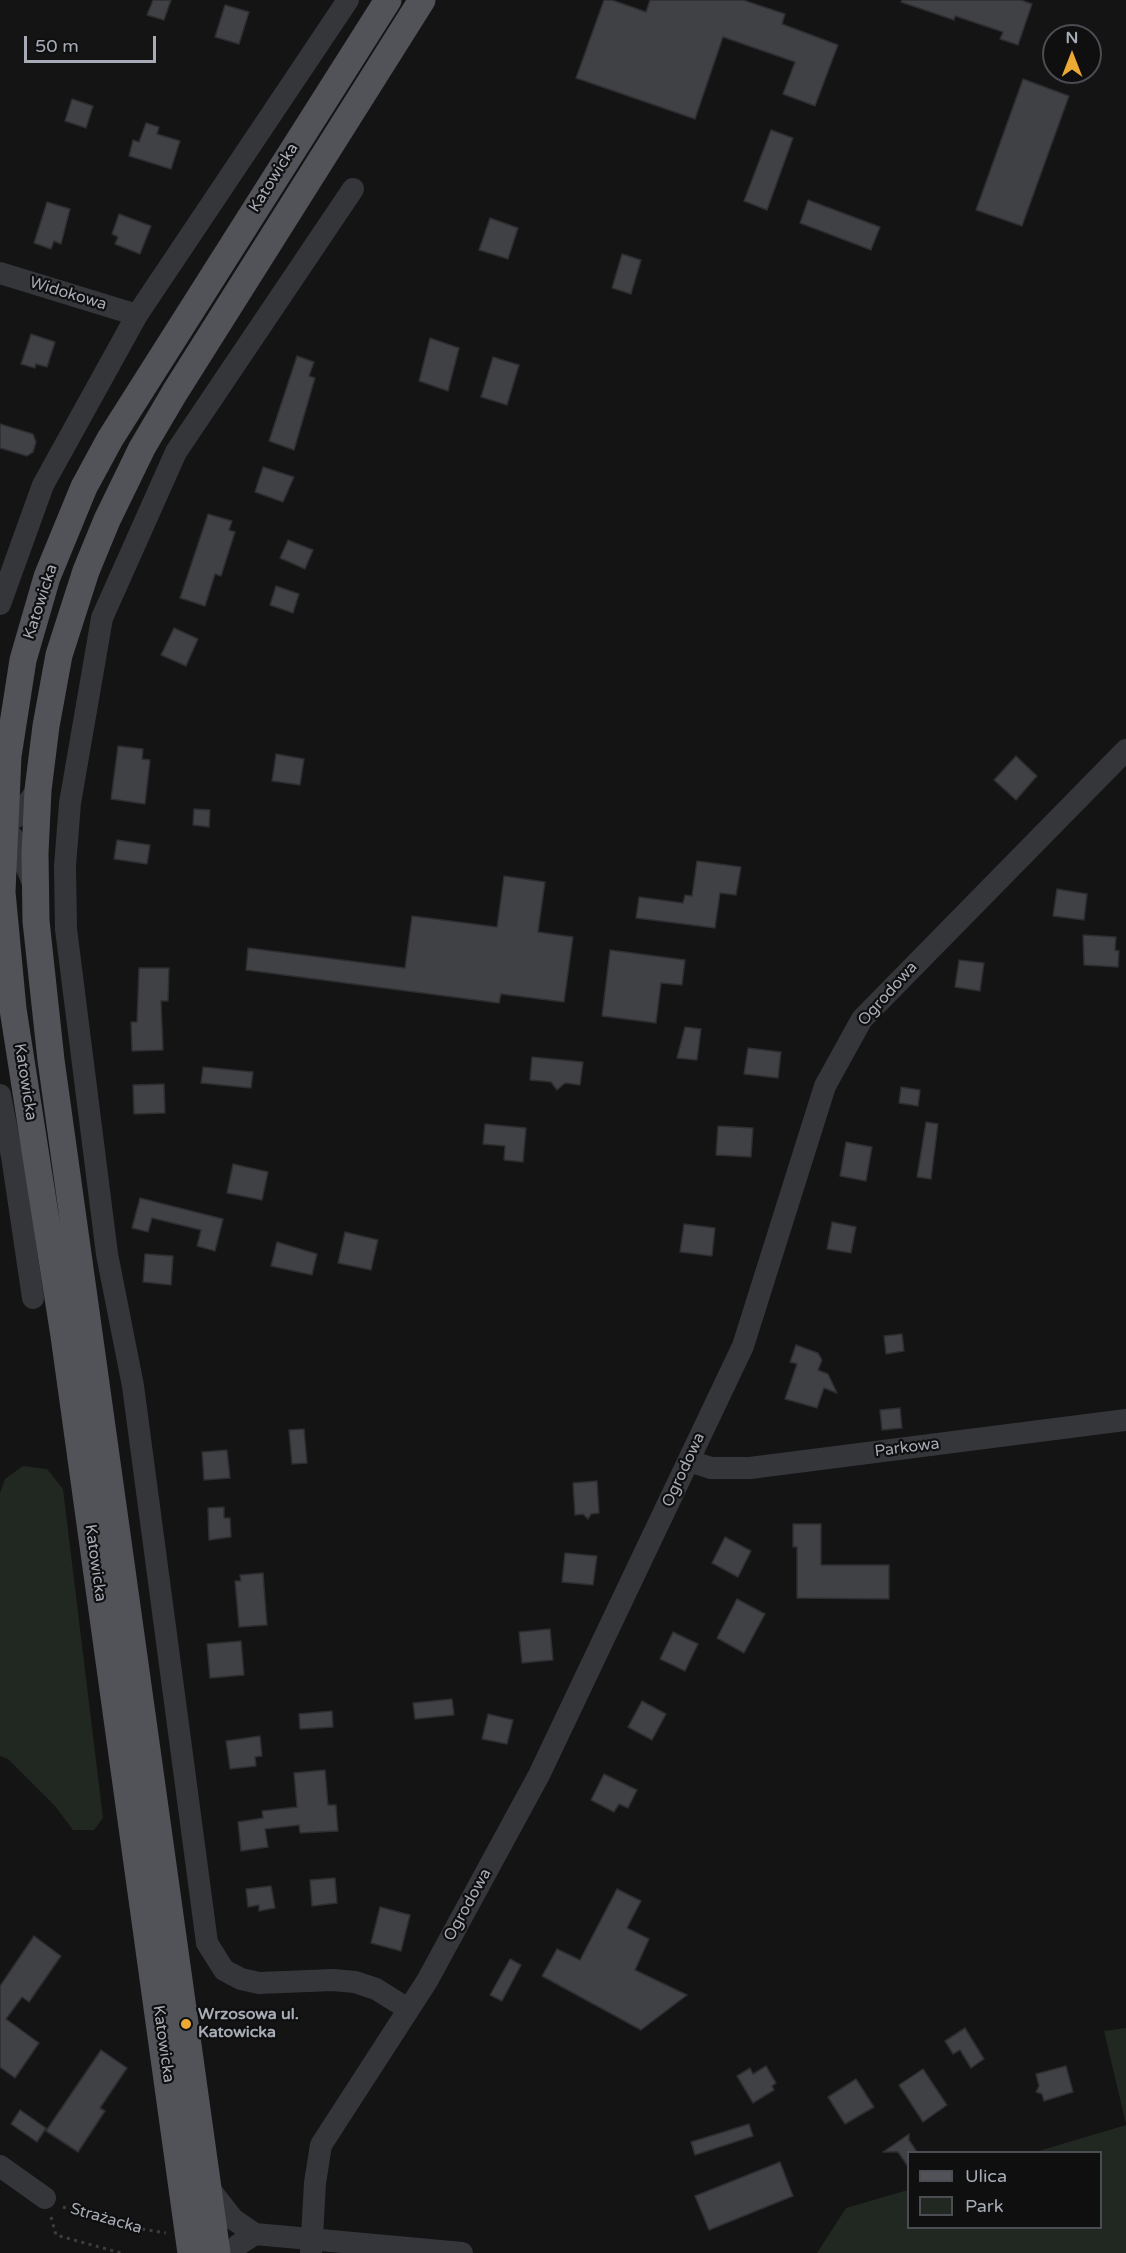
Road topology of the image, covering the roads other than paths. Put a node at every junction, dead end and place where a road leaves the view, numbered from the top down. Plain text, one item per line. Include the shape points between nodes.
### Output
1 (348, 0) edge
2 (388, 0) edge
3 (422, 0) edge
4 (353, 189) dead end
5 (0, 273) edge
6 (137, 315) junction
7 (0, 604) edge
8 (1126, 750) edge
9 (4, 764) edge
10 (38, 790) junction
11 (1, 825) edge
12 (35, 888) junction
13 (1, 890) edge
14 (0, 1095) edge
15 (33, 1298) dead end
16 (1126, 1420) edge
17 (688, 1461) junction
18 (408, 2009) junction
19 (0, 2166) edge
20 (208, 2187) junction
21 (45, 2198) road end
22 (255, 2234) junction
23 (190, 2244) edge
24 (312, 2246) edge
25 (217, 2253) edge
26 (233, 2253) edge
27 (462, 2253) edge

1 - 6 street
2 - 9 main road, Katowicka via 110,439 84,487 47,577 23,660
3 - 10 main road, Katowicka via 175,392 112,509 86,571 59,655
4 - 18 street via 176,452 102,618 70,803 64,866 66,929 107,1254 133,1386 207,1943 224,1970 241,1978 259,1983 355,1982 376,1989
5 - 6 street, Widokowa
6 - 7 street via 43,485
8 - 17 street, Ogrodowa via 862,1019 825,1086 743,1346
9 - 11 main road, Katowicka
10 - 11 street via 16,817
10 - 12 main road, Katowicka
11 - 12 street via 16,841
11 - 13 main road, Katowicka
12 - 20 main road, Katowicka via 51,1060
13 - 23 main road, Katowicka via 13,1009 62,1326
14 - 15 street
16 - 17 street, Parkowa via 750,1468 711,1468
17 - 18 street, Ogrodowa via 539,1775 427,1982
18 - 24 street, Ogrodowa via 321,2145
19 - 21 street
20 - 22 street via 233,2219
20 - 25 main road, Katowicka
22 - 24 street
22 - 26 street
24 - 27 street

